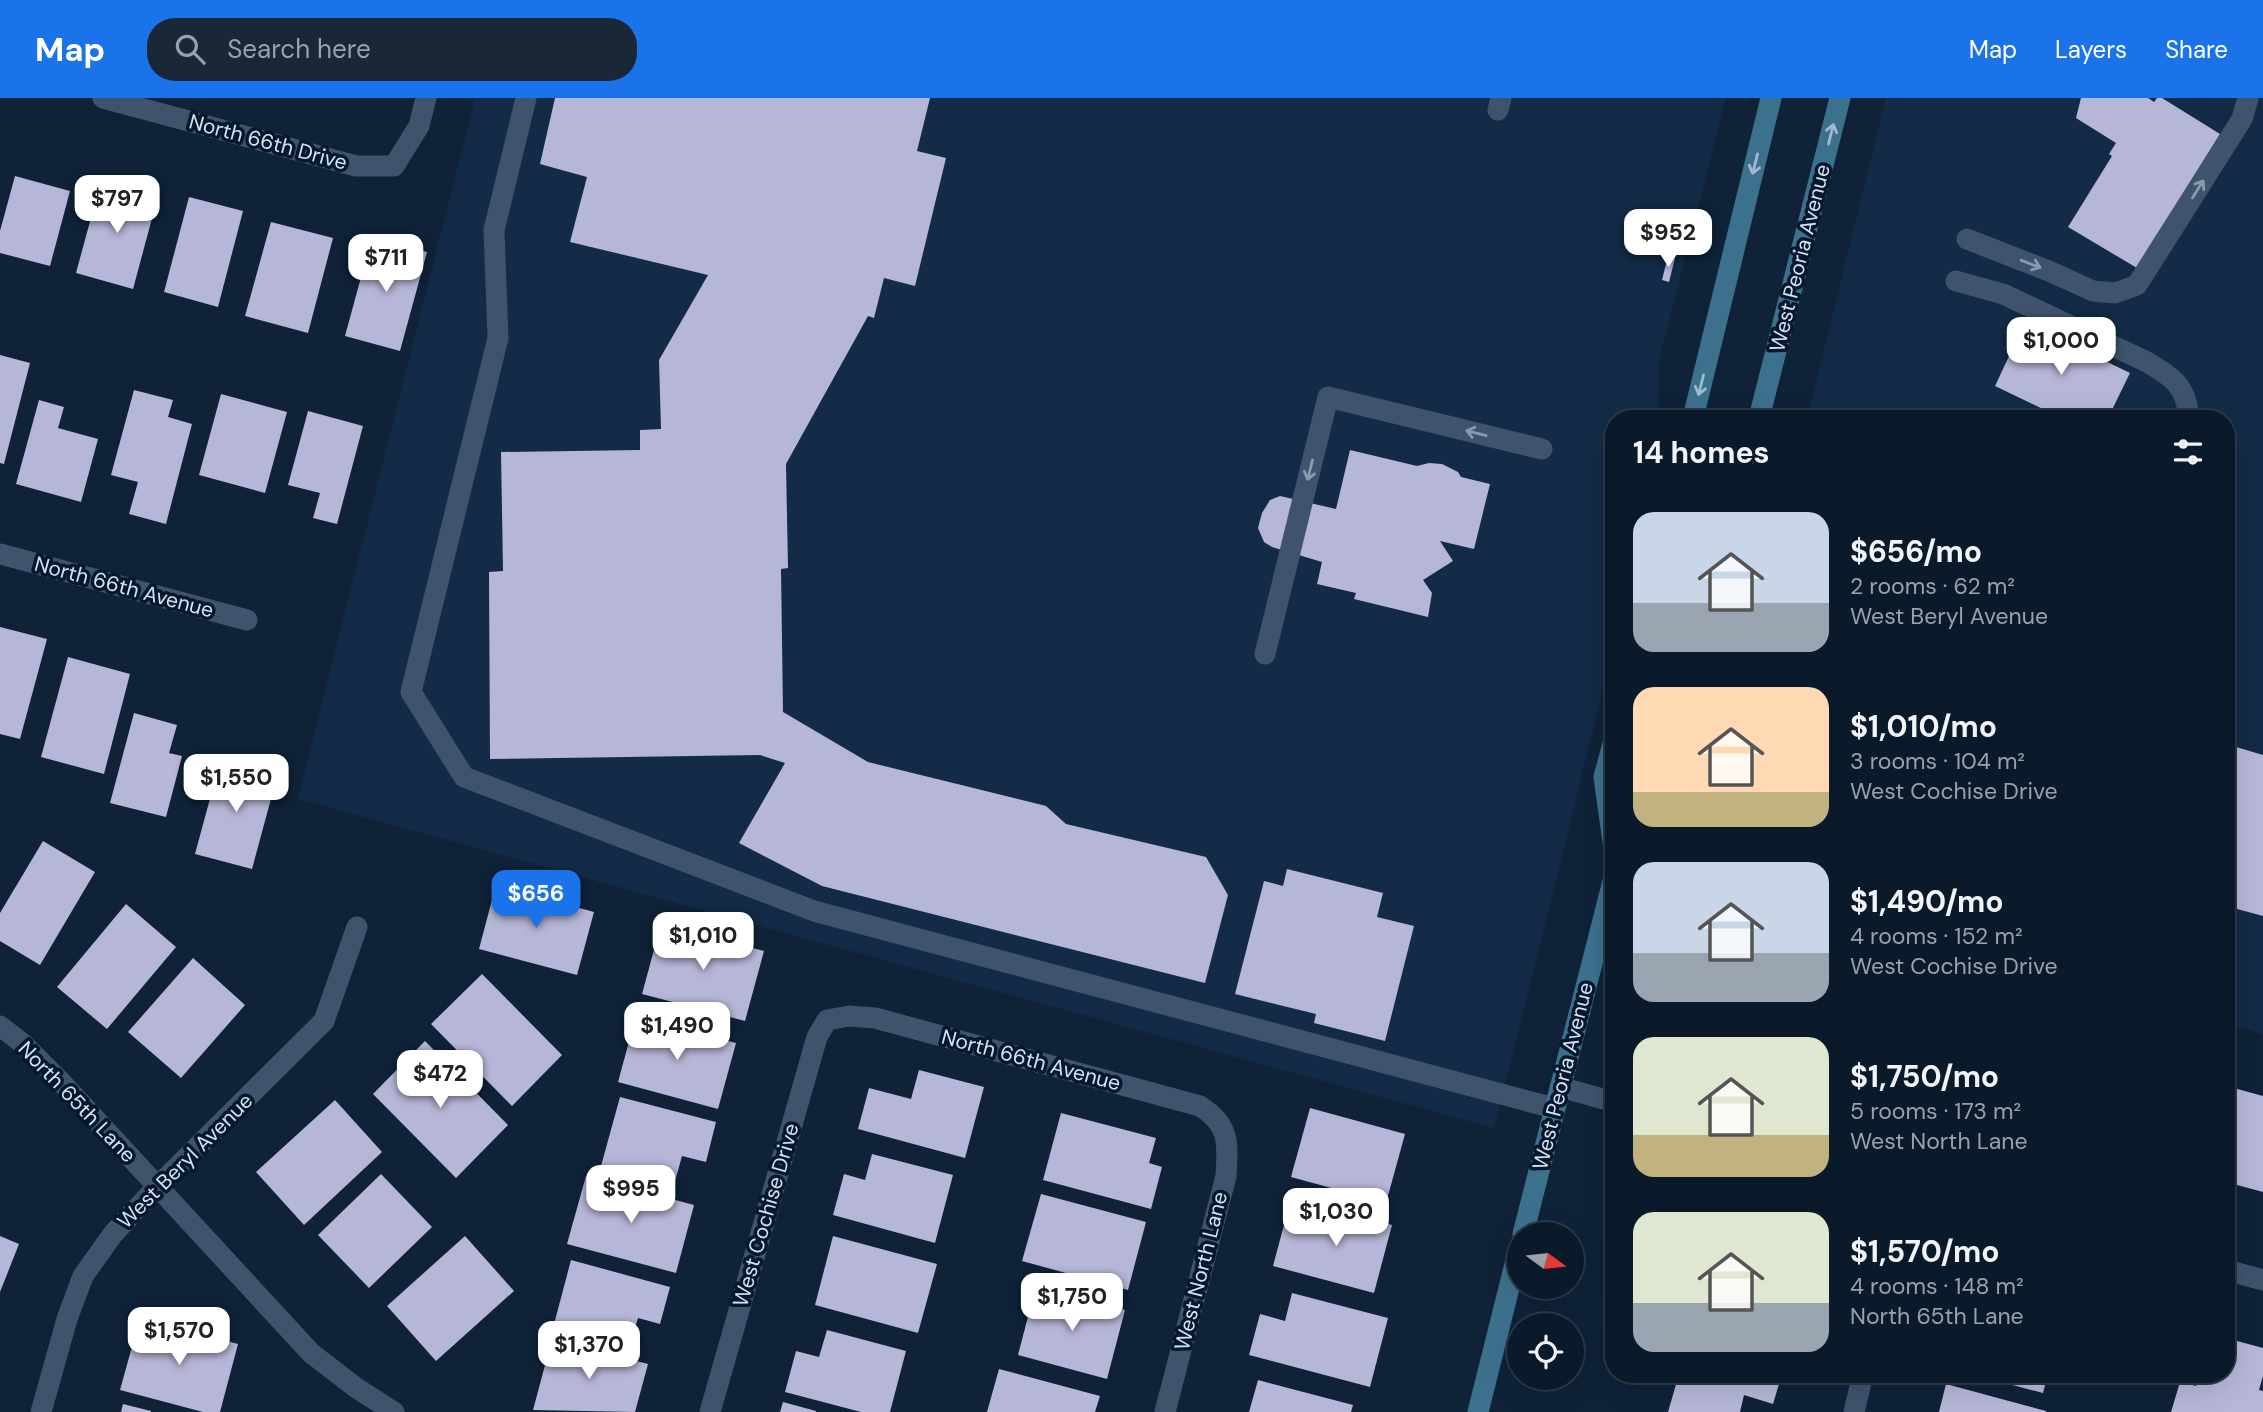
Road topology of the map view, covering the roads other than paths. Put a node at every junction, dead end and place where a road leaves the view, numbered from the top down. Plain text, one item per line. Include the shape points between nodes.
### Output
1 (103, 98) edge
2 (426, 98) edge
3 (526, 98) edge
4 (1771, 98) edge
5 (1840, 98) edge
6 (2248, 98) edge
7 (1967, 239) dead end
8 (1956, 281) dead end
9 (1695, 410) edge
10 (1761, 410) edge
11 (2188, 410) edge
12 (1542, 449) dead end
13 (0, 554) edge
14 (247, 620) dead end
15 (1265, 654) dead end
16 (1605, 912) edge
17 (357, 927) dead end
18 (827, 1020) joint
19 (0, 1026) edge
20 (1560, 1087) junction
21 (1605, 1100) edge
22 (1554, 1108) junction
23 (1224, 1129) joint
24 (158, 1186) junction
25 (1526, 1222) edge
26 (2235, 1272) edge
27 (2263, 1280) edge
28 (1507, 1296) edge
29 (1861, 1383) edge
30 (41, 1412) edge
31 (394, 1412) edge
32 (710, 1412) edge
33 (1165, 1412) edge
34 (1478, 1412) edge
35 (1854, 1412) edge

1 - 2 street, North 66th Drive via 356,166 394,166 419,126
3 - 22 street via 494,230 498,338 411,692 464,777 814,911
4 -> 9 main road
10 -> 5 main road, West Peoria Avenue
7 -> 6 street via 2093,291 2115,293 2137,285 2242,119
8 - 11 street via 2003,294 2147,362 2169,375 2187,398
12 -> 15 street via 1328,397
13 - 14 street, North 66th Avenue
16 - 20 main road, West Peoria Avenue
17 - 24 street, West Beryl Avenue via 324,1021
18 - 23 street, North 66th Avenue via 875,1017 1200,1106
18 - 32 street, West Cochise Drive via 817,1037
19 - 24 street, North 65th Lane via 63,1084
20 - 21 street
20 - 22 main road, West Peoria Avenue
22 - 25 main road, West Peoria Avenue
23 - 33 street, West North Lane via 1226,1175
24 - 30 street, West Beryl Avenue via 113,1234 83,1276
24 - 31 street, North 65th Lane via 311,1353
26 - 27 street
28 - 34 main road
29 - 35 street

